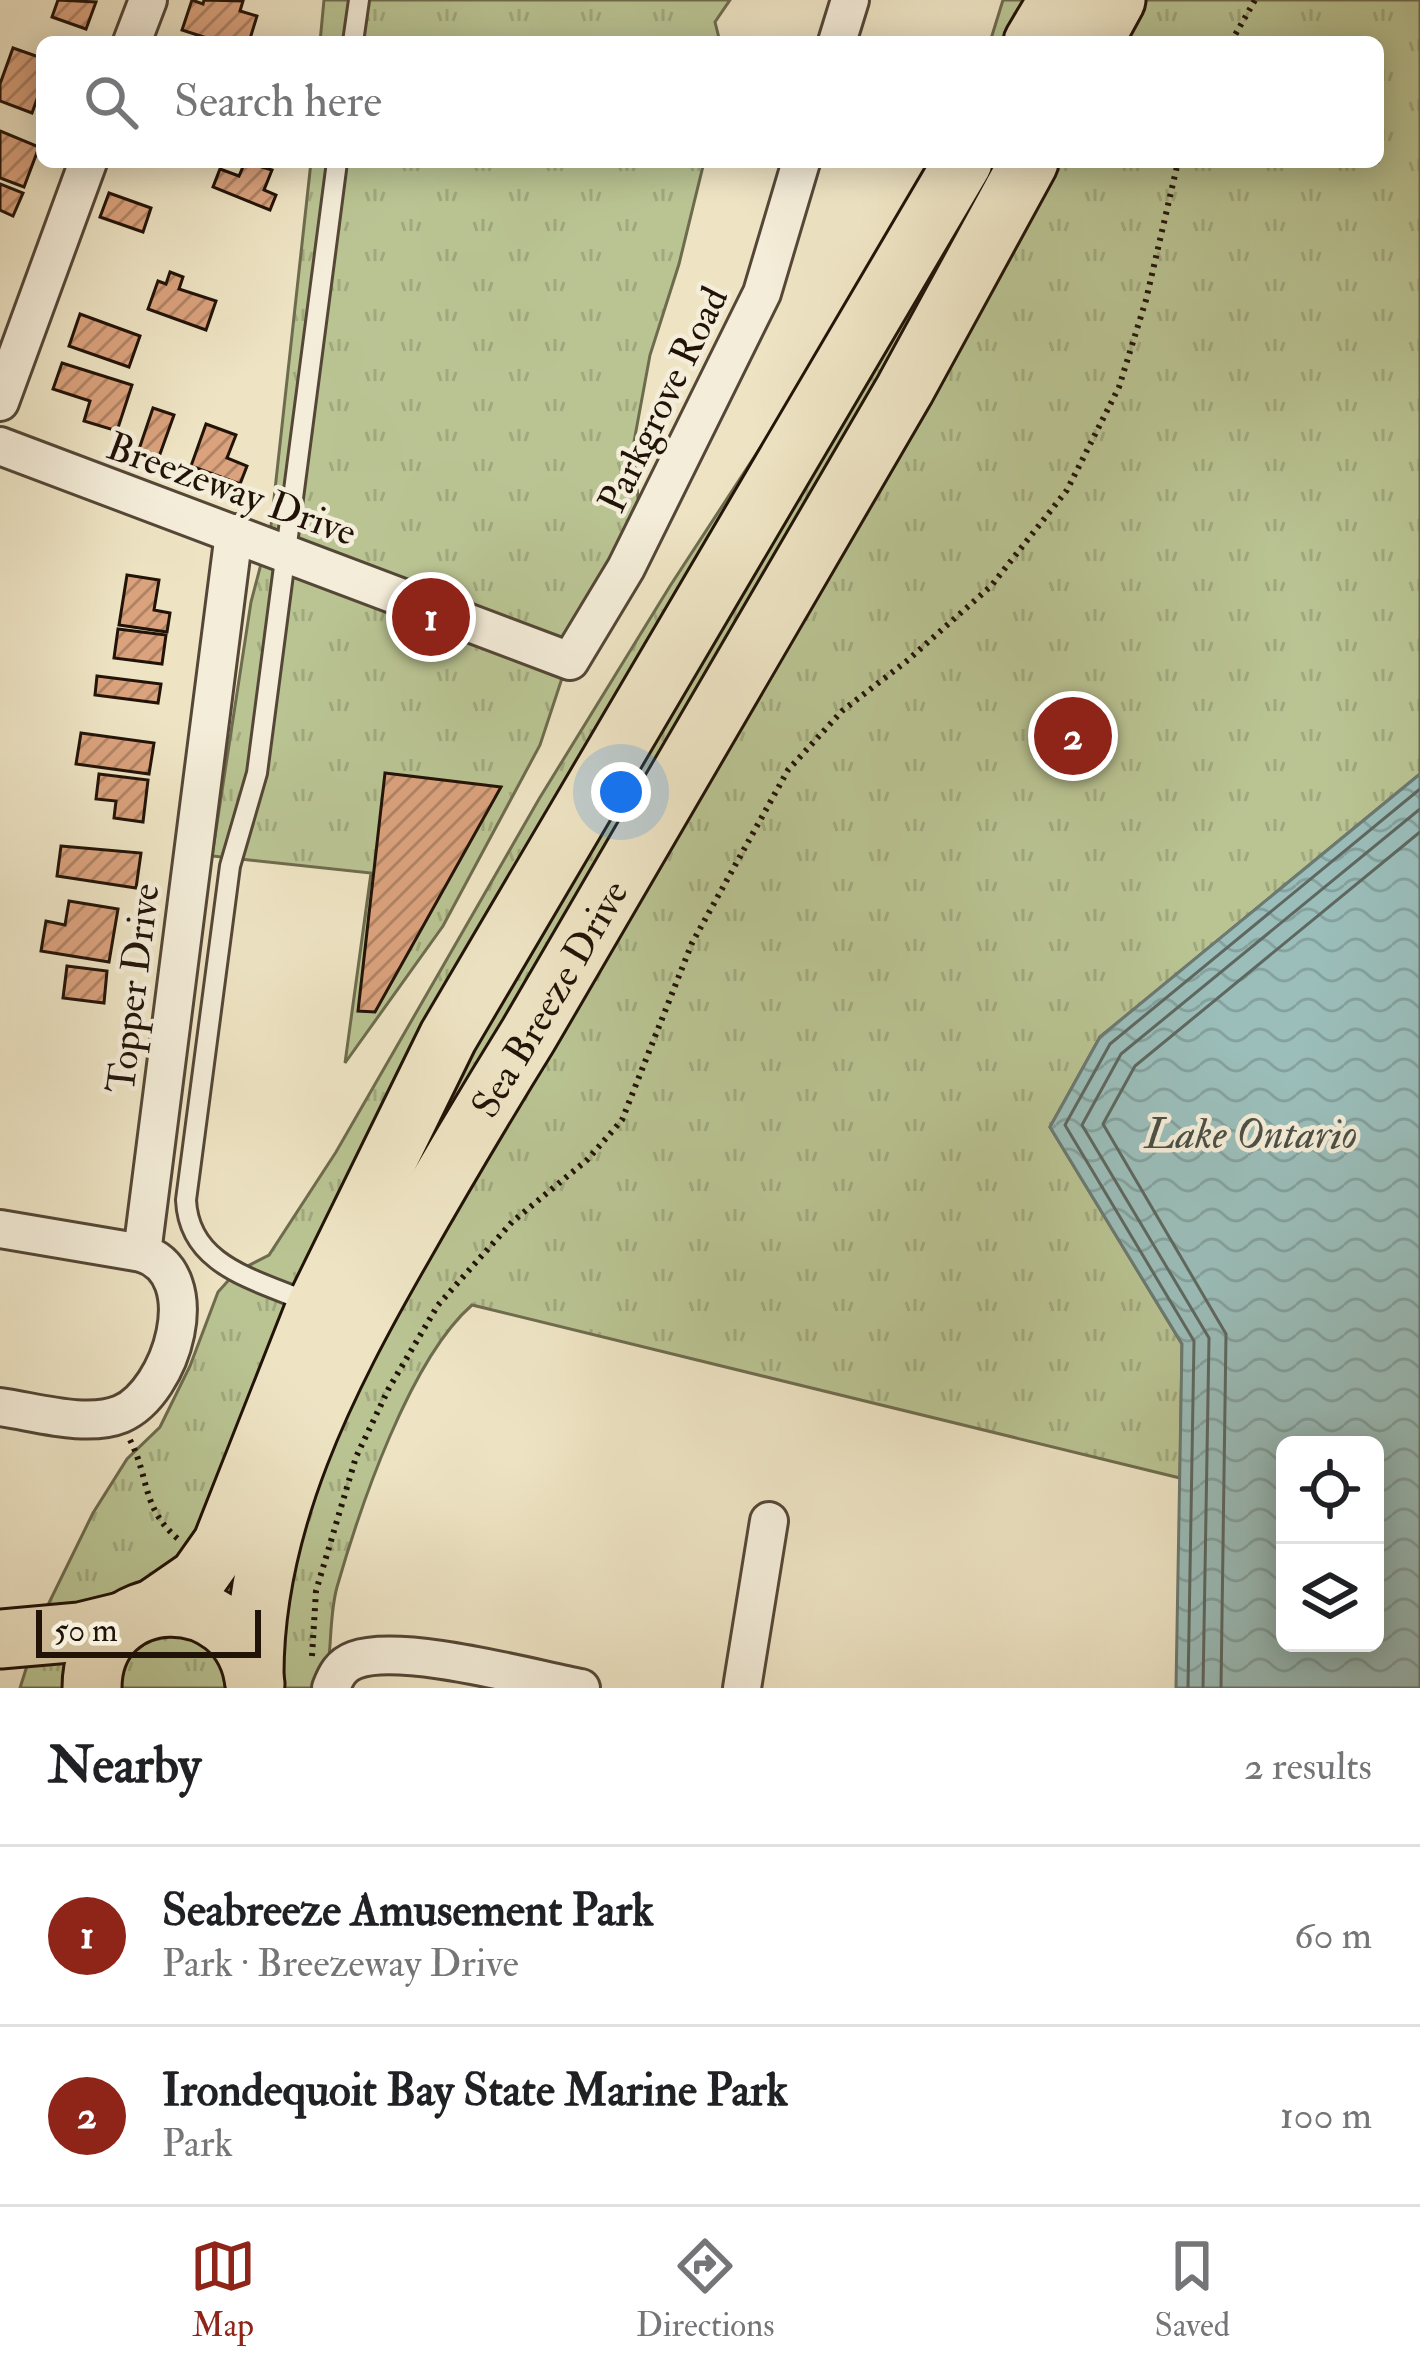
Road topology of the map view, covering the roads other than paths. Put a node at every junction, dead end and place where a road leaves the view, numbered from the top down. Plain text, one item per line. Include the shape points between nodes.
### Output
1 (148, 0) edge
2 (359, 0) edge
3 (850, 0) edge
4 (1058, 0) edge
5 (1116, 0) edge
6 (134, 36) edge
7 (354, 36) edge
8 (839, 36) edge
9 (1037, 36) edge
10 (1096, 36) edge
11 (86, 168) edge
12 (336, 168) edge
13 (799, 168) edge
14 (959, 168) edge
15 (1026, 168) edge
16 (0, 402) edge
17 (0, 446) edge
18 (234, 533) junction
19 (286, 551) junction
20 (570, 661) joint
21 (0, 1229) edge
22 (142, 1253) junction
23 (316, 1306) junction
24 (0, 1407) edge
25 (769, 1521) dead end
26 (140, 1614) junction
27 (0, 1639) edge
28 (0, 1662) edge
29 (321, 1676) edge
30 (255, 1685) edge
31 (68, 1688) edge
32 (92, 1688) edge
33 (581, 1688) edge
34 (742, 1688) edge

1 - 6 street
2 - 7 lane
3 - 8 street
4 - 9 main road
5 - 10 main road
11 - 16 street
12 - 19 lane
13 - 20 street, Parkgrove Road via 762,292 626,568
14 - 23 main road, Sea Breeze Drive via 468,1002
15 - 30 main road, Sea Breeze Drive via 333,1371 276,1533 257,1622
17 - 18 street, Breezeway Drive
18 - 19 street, Breezeway Drive
18 - 22 street, Topper Drive
19 - 20 street, Breezeway Drive
19 - 23 lane via 257,773 230,866 186,1200 200,1247
21 - 22 street
22 - 24 street via 171,1275 178,1305 173,1341 147,1396 118,1415 92,1419
23 - 26 main road, Sea Breeze Drive via 222,1544 190,1586
25 - 34 street
26 - 27 main road via 80,1633
26 - 30 main road via 178,1606 214,1616 240,1640
26 - 32 main road via 113,1632 96,1660
28 - 31 main road
29 - 33 street via 384,1656

